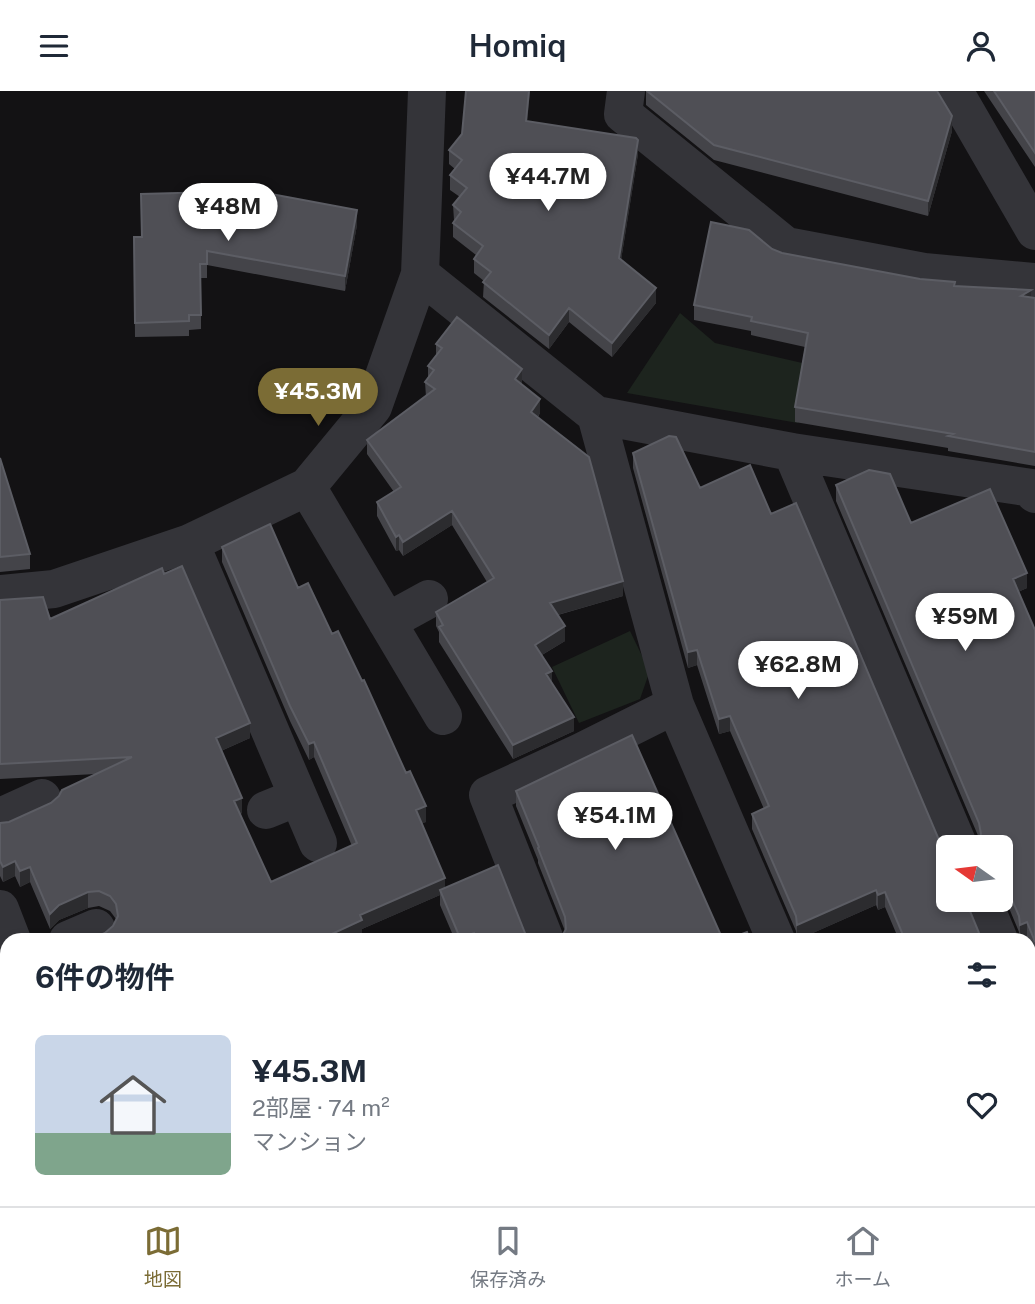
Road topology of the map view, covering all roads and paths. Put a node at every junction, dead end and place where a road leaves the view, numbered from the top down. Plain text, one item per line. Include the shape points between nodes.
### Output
1 (428, 91) edge
2 (626, 91) edge
3 (954, 91) edge
4 (1035, 231) edge
5 (419, 274) junction
6 (1035, 282) edge
7 (596, 415) junction
8 (792, 452) junction
9 (307, 487) junction
10 (1035, 494) edge
11 (190, 543) junction
12 (0, 594) edge
13 (429, 599) dead end
14 (387, 622) junction
15 (674, 705) junction
16 (443, 716) dead end
17 (42, 798) dead end
18 (0, 817) edge
19 (954, 835) edge
20 (318, 843) dead end
21 (0, 909) edge
22 (987, 912) edge
23 (9, 933) edge
24 (542, 933) edge
25 (773, 933) edge
26 (996, 933) edge

1 - 5 street
2 - 6 street via 623,114 786,246 925,272
3 - 4 street
5 - 7 street
5 - 9 street via 373,407
7 - 8 street
7 - 15 street
8 - 10 street via 1032,488
8 - 19 street
9 - 11 street
9 - 14 street
11 - 12 street via 54,589
11 - 20 street via 282,803
13 - 14 street
14 - 16 street
15 - 24 street via 488,795
15 - 25 street
17 - 18 street
21 - 23 street
22 - 26 street

